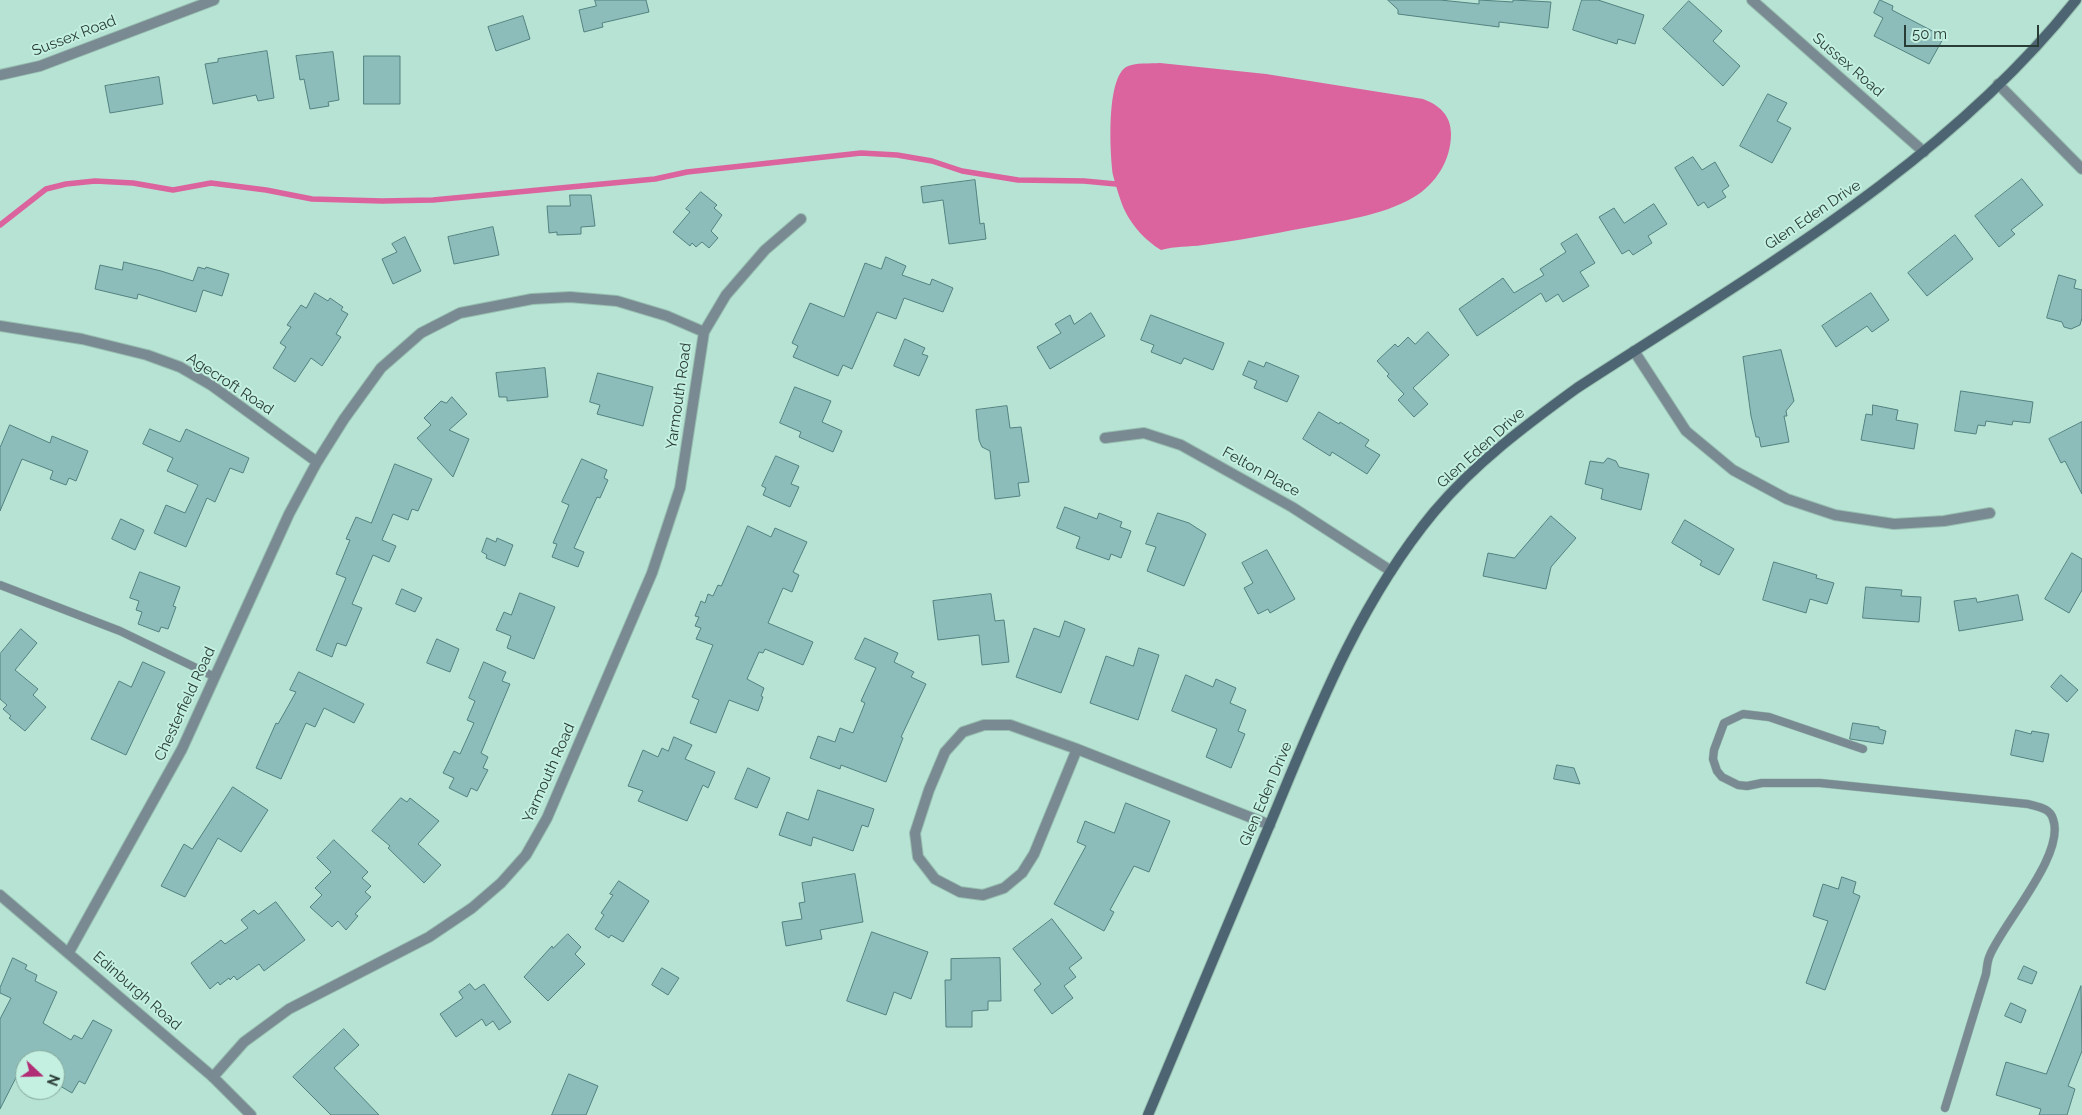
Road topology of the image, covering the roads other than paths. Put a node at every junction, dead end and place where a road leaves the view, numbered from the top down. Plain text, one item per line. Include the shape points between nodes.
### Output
1 (214, 0) edge
2 (1752, 0) edge
3 (2076, 0) edge
4 (0, 75) edge
5 (1998, 84) junction
6 (1924, 152) junction
7 (2082, 169) edge
8 (802, 219) dead end
9 (0, 326) edge
10 (704, 332) junction
11 (1634, 351) junction
12 (1105, 438) dead end
13 (317, 462) junction
14 (1990, 513) dead end
15 (1391, 571) junction
16 (0, 585) edge
17 (215, 677) junction
18 (1863, 748) dead end
19 (1077, 749) junction
20 (1270, 825) junction
21 (0, 894) edge
22 (69, 952) junction
23 (213, 1077) junction
24 (1945, 1108) dead end
25 (251, 1115) edge
26 (1148, 1115) edge

1 - 4 street, Sussex Road via 40,66
2 - 6 street, Sussex Road
3 - 5 main road, Glen Eden Drive
5 - 6 main road, Glen Eden Drive
5 - 7 street
6 - 11 main road, Glen Eden Drive via 1850,210
8 - 10 street, Yarmouth Road via 765,250 726,294
9 - 13 street, Agecroft Road via 82,339 148,355 180,367 211,385
10 - 13 street, Yarmouth Road via 667,316 616,301 570,297 532,299 460,313 422,333 381,368
10 - 23 street, Yarmouth Road via 680,488 652,573 547,818 526,855 472,908 429,937 289,1010 244,1042
11 - 14 street via 1686,430 1734,470 1786,499 1835,515 1894,524
11 - 15 main road, Glen Eden Drive via 1533,420 1464,479 1434,512
12 - 15 street, Felton Place via 1144,433 1181,445 1292,507
13 - 17 street, Chesterfield Road via 289,514
15 - 20 main road, Glen Eden Drive via 1349,645
16 - 17 lane via 120,631
17 - 22 street, Chesterfield Road via 182,750
18 - 24 lane via 1769,717 1744,714 1724,723 1713,759 1722,777 1738,785 1820,783 2028,804 2046,809 2053,818 2053,848 1990,956
19 - 19 street via 1010,725 984,725 963,732 946,752 915,833 918,857 934,879 960,892 983,895 1004,888 1022,873 1034,854
19 - 20 street
20 - 26 main road, Glen Eden Drive
21 - 22 street, Edinburgh Road
22 - 23 street, Edinburgh Road
23 - 25 street, Edinburgh Road

